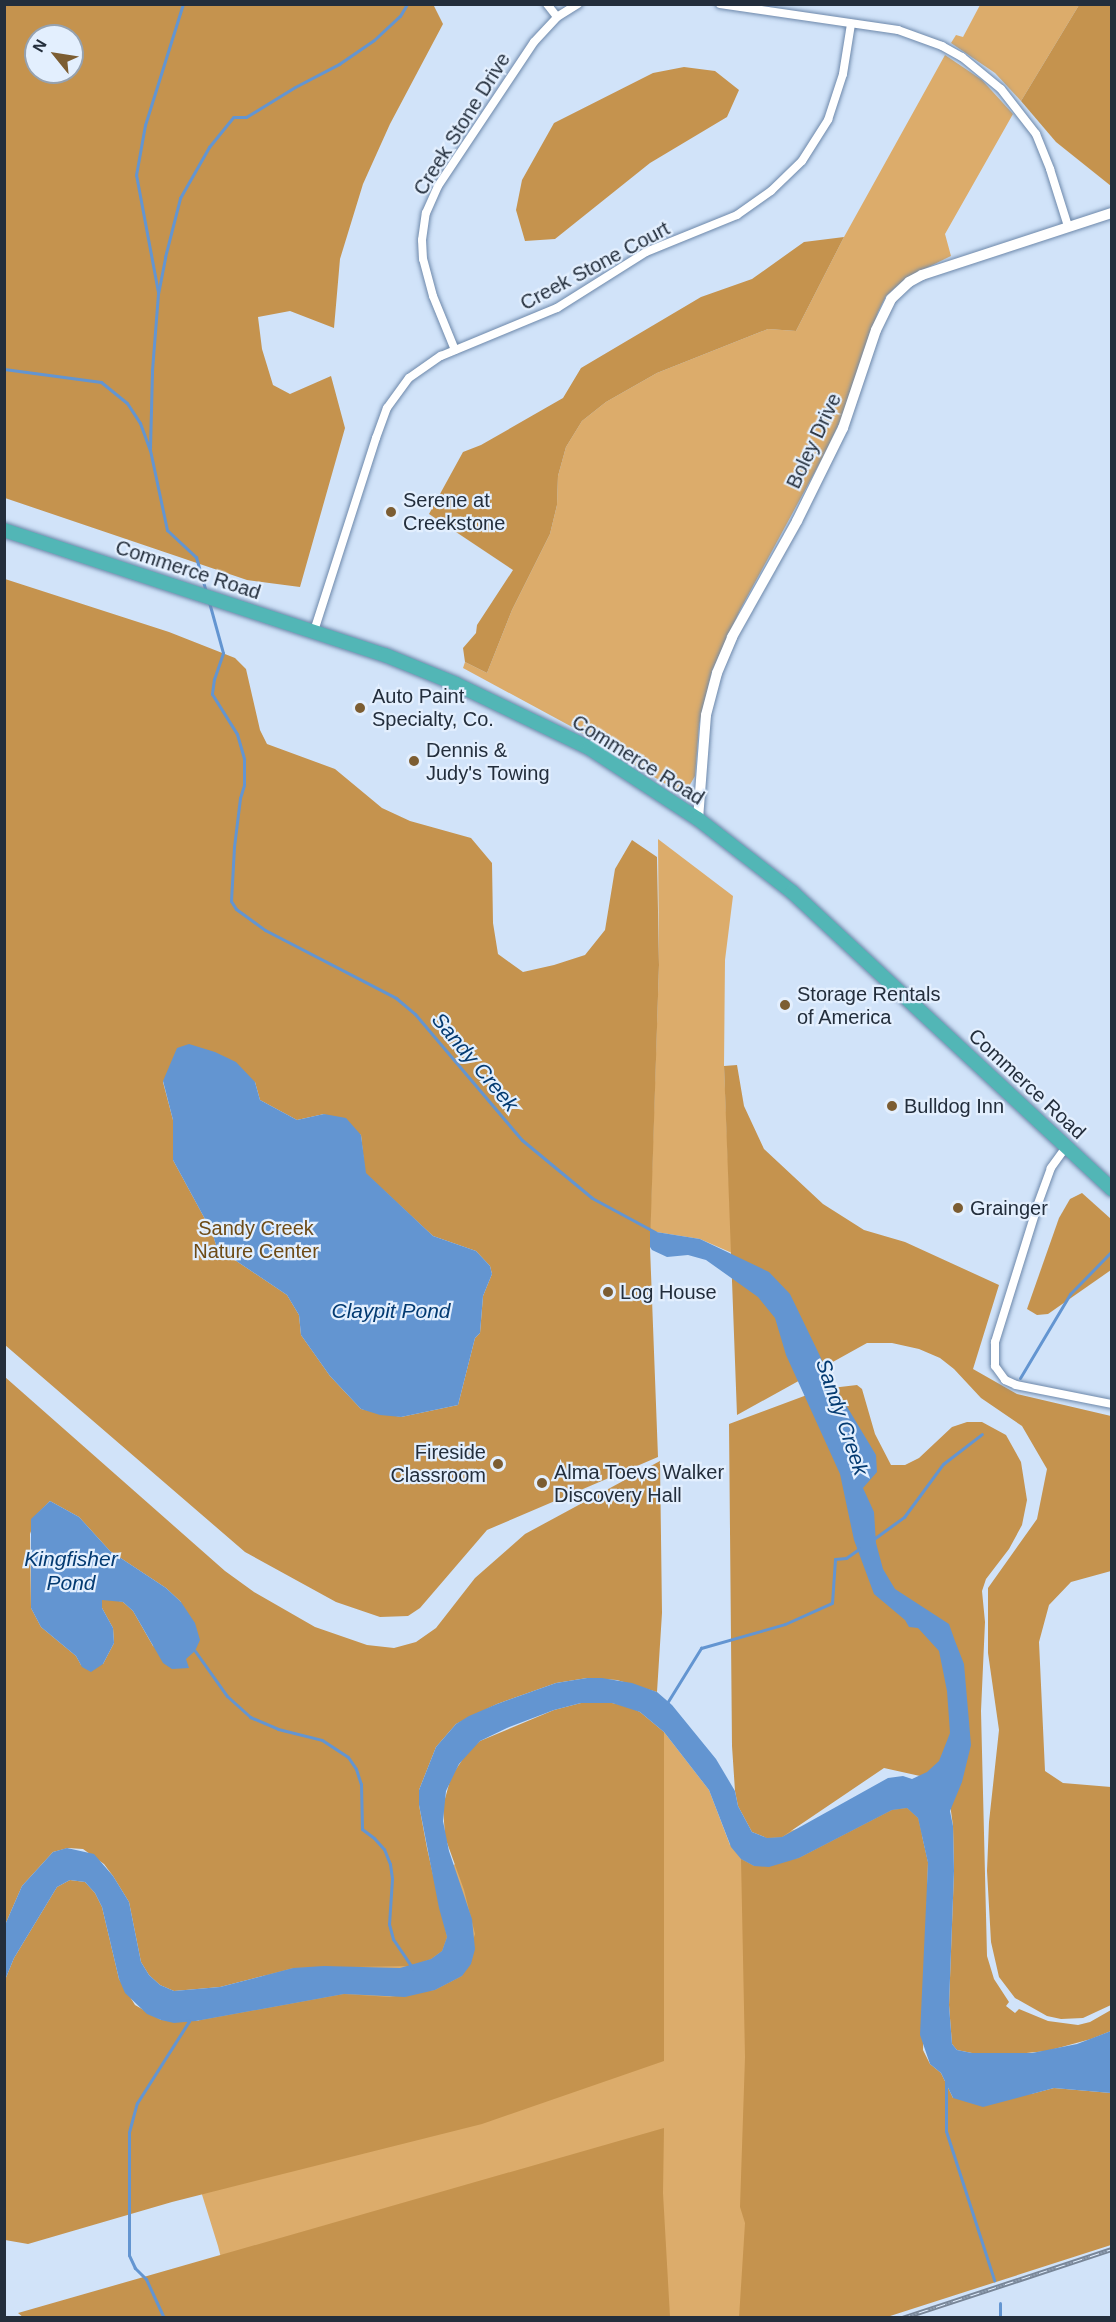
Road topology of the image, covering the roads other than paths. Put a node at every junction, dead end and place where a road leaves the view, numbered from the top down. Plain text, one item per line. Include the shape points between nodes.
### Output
1 (547, 4) edge
2 (578, 4) edge
3 (720, 4) edge
4 (557, 17) junction
5 (851, 24) junction
6 (1112, 213) edge
7 (1068, 226) junction
8 (455, 350) junction
9 (4, 530) edge
10 (314, 631) junction
11 (698, 819) junction
12 (1066, 1148) junction
13 (1112, 1189) edge
14 (1112, 1404) edge

1 - 4 street
2 - 4 street, Creek Stone Drive
3 - 5 street
4 - 8 street, Creek Stone Drive via 534,42 438,186 426,213 423,259
5 - 7 street via 898,30 923,38 962,57 988,76 1036,134
5 - 8 street, Creek Stone Court via 843,74 828,120 802,160 771,191 737,215 646,252 538,318
6 - 7 street, Boley Drive
7 - 11 street, Boley Drive via 922,275 891,299 876,330 843,428 732,637 717,673 706,715
8 - 10 street, Creek Stone Court via 426,364 409,378 387,408
9 - 10 highway, Commerce Road
10 - 11 highway, Commerce Road via 396,660 589,748
11 - 12 highway, Commerce Road via 792,892
12 - 13 highway, Commerce Road
12 - 14 street via 1051,1168 1041,1194 995,1342 995,1366 1005,1380 1016,1385

